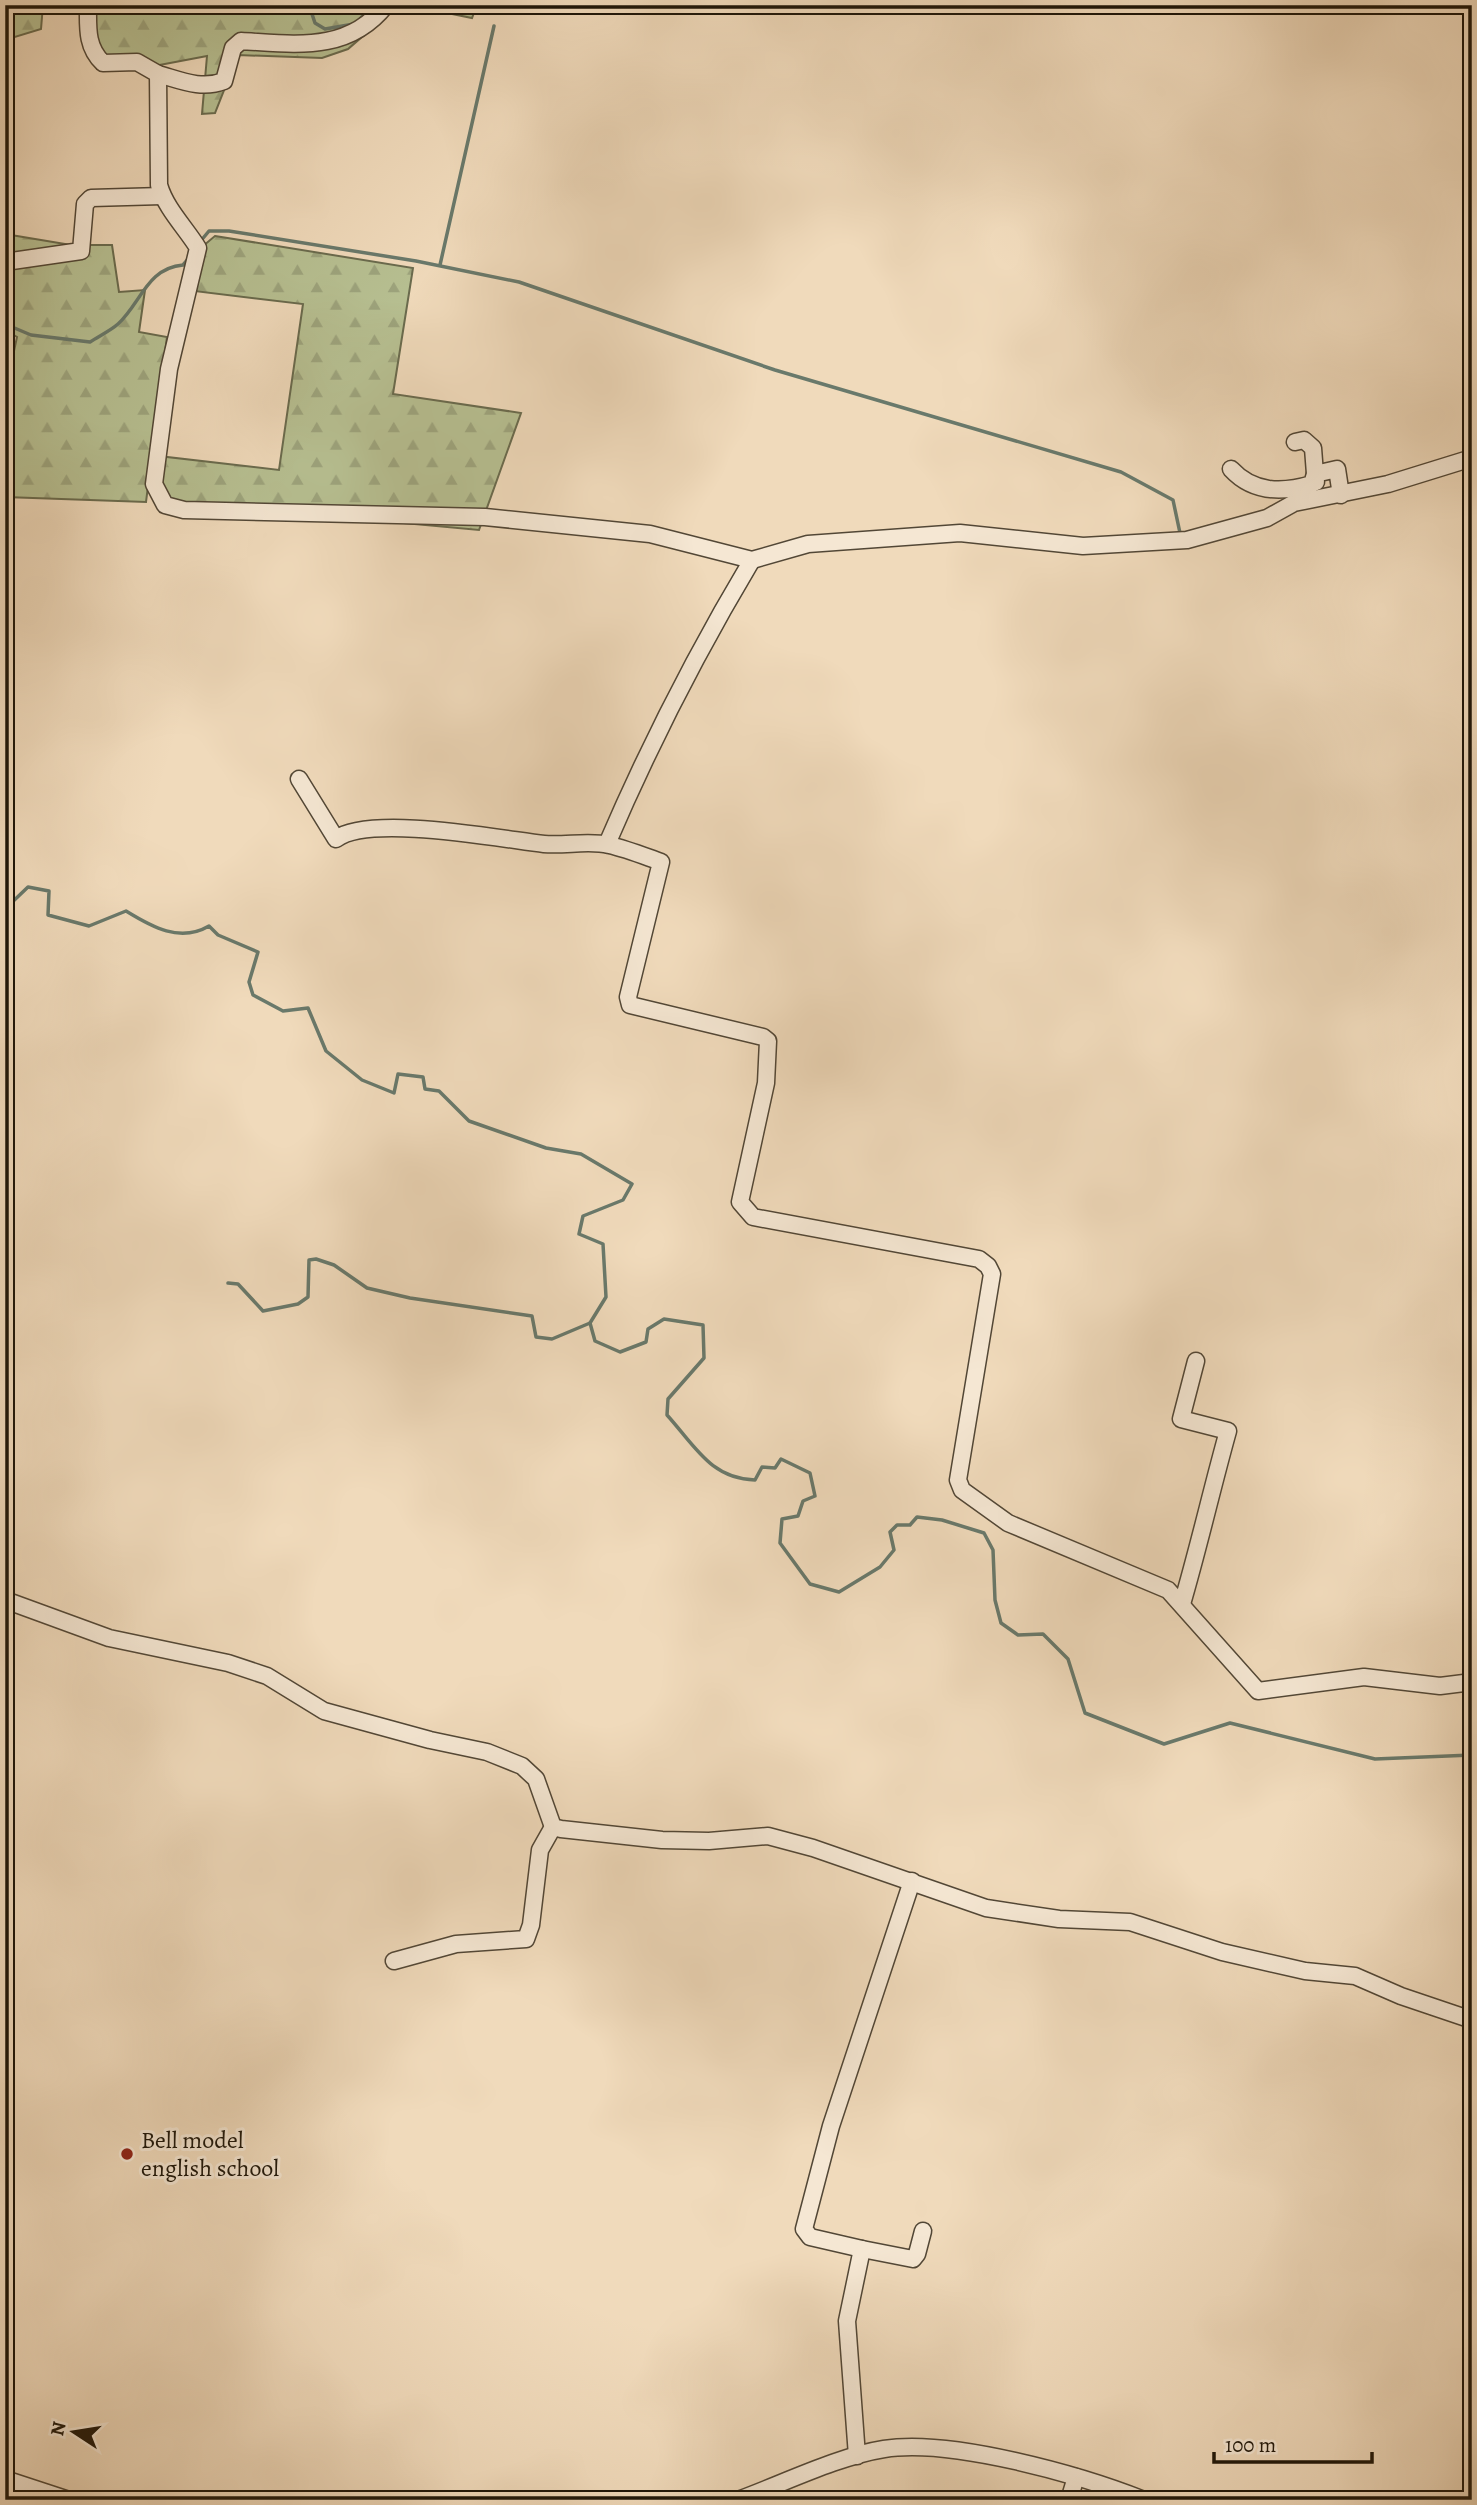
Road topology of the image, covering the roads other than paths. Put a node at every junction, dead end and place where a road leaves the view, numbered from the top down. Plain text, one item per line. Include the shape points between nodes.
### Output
1 (88, 5) edge
2 (386, 5) edge
3 (467, 5) edge
4 (494, 5) edge
5 (158, 74) junction
6 (162, 196) junction
7 (5, 262) edge
8 (1295, 442) dead end
9 (1472, 458) edge
10 (1231, 468) dead end
11 (1315, 474) junction
12 (1341, 495) junction
13 (1317, 500) junction
14 (752, 560) junction
15 (299, 779) dead end
16 (607, 844) junction
17 (1196, 1361) dead end
18 (5, 1600) edge
19 (1182, 1604) junction
20 (1472, 1682) edge
21 (553, 1826) junction
22 (912, 1881) junction
23 (394, 1961) dead end
24 (1472, 2020) edge
25 (923, 2231) dead end
26 (862, 2249) junction
27 (857, 2456) junction
28 (1076, 2477) junction
29 (5, 2479) edge
30 (69, 2500) edge
31 (738, 2500) edge
32 (1069, 2500) edge
33 (1144, 2500) edge

1 - 5 street via 89,40 103,63 137,62
2 - 5 street via 373,22 318,44 241,41 233,48 224,81 212,86
3 - 4 street
5 - 6 street
6 - 7 street via 91,198 85,204 81,251
6 - 14 street via 198,248 169,369 154,484 165,505 233,512 485,517 650,534
8 - 11 street via 1304,440 1313,448
9 - 12 street
10 - 11 street via 1250,484 1274,490 1312,484
11 - 12 street via 1336,469
11 - 13 street
12 - 13 street
13 - 14 street via 1294,503 1266,518 1187,540 1152,545 1083,546 960,533 808,544
14 - 16 street via 639,766
15 - 16 street via 336,839 357,830 418,829 548,844
16 - 19 street via 661,862 628,986 630,1005 768,1041 766,1083 740,1202 745,1210 753,1217 953,1253 988,1266 992,1274 958,1480 962,1490 1008,1523 1168,1590
17 - 19 street via 1181,1419 1228,1431
18 - 21 street via 109,1638 267,1676 324,1711 510,1761 536,1779
19 - 20 street via 1258,1691 1364,1677 1440,1686
21 - 22 street via 662,1840 768,1836
21 - 23 street via 540,1850 526,1939 456,1944
22 - 24 street via 986,1908 1059,1919 1130,1922 1222,1952 1306,1971 1355,1976
22 - 26 street via 831,2126 804,2229 810,2237
25 - 26 street via 912,2259
26 - 27 street via 847,2321
27 - 28 street via 913,2446
27 - 31 street
28 - 32 street
28 - 33 street
29 - 30 street

